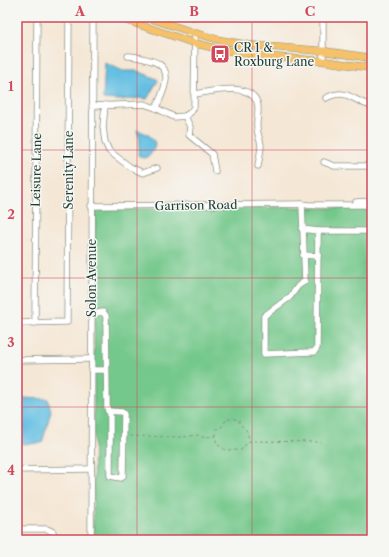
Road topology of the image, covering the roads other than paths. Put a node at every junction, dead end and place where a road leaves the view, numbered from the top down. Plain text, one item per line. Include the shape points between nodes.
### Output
1 (37, 17) edge
2 (69, 17) edge
3 (93, 17) edge
4 (116, 17) edge
5 (146, 17) edge
6 (323, 17) edge
7 (368, 17) edge
8 (372, 19) edge
9 (195, 33) junction
10 (194, 43) junction
11 (372, 47) edge
12 (323, 52) junction
13 (128, 56) dead end
14 (372, 58) edge
15 (323, 61) junction
16 (372, 68) edge
17 (194, 94) junction
18 (326, 98) dead end
19 (105, 105) junction
20 (92, 106) junction
21 (372, 106) edge
22 (156, 108) junction
23 (185, 116) junction
24 (324, 162) dead end
25 (258, 166) dead end
26 (372, 166) edge
27 (157, 168) dead end
28 (215, 171) dead end
29 (372, 201) edge
30 (302, 204) junction
31 (372, 205) edge
32 (91, 206) junction
33 (302, 229) junction
34 (372, 230) edge
35 (318, 231) junction
36 (303, 255) junction
37 (318, 256) junction
38 (91, 314) junction
39 (17, 323) edge
40 (35, 323) junction
41 (91, 358) junction
42 (17, 360) edge
43 (91, 370) junction
44 (106, 370) junction
45 (110, 412) junction
46 (91, 469) junction
47 (17, 470) edge
48 (17, 529) edge
49 (56, 540) edge
50 (91, 540) edge

1 - 40 street, Leisure Lane
2 - 40 street, Serenity Lane via 67,322
3 - 20 street, Solon Avenue
4 - 10 main road
5 - 9 main road
6 - 12 street
7 - 8 street
9 - 10 street
9 - 12 main road via 248,45
10 - 15 main road via 260,56
10 - 17 street
11 - 14 street
12 - 14 main road
12 - 15 street
13 - 22 street via 153,61 167,74 166,84
15 - 16 main road
17 - 23 street via 194,107
17 - 25 street via 231,89 252,94 258,107 257,126 261,146
18 - 21 street via 341,94
19 - 20 street
19 - 22 street via 144,104
19 - 27 street via 103,127 109,151 130,167 143,173
20 - 32 street, Solon Avenue
22 - 23 street via 174,117
23 - 28 street via 190,127 189,136 212,154
24 - 26 street via 334,166
29 - 30 street, Garrison Road
30 - 31 street, Garrison Road
30 - 32 street, Garrison Road
30 - 33 street
32 - 38 street, Solon Avenue
33 - 35 street
33 - 36 street
34 - 35 street
35 - 37 street
36 - 37 street
36 - 37 street via 305,281 290,297 264,316 264,354 314,352 317,348
38 - 41 street, Solon Avenue
38 - 44 street via 106,314
39 - 40 street
41 - 42 street
41 - 43 street, Solon Avenue
43 - 44 street
43 - 46 street, Solon Avenue
44 - 45 street via 106,401
45 - 45 street via 123,414 123,478 119,479 110,476
46 - 47 street
46 - 50 street, Solon Avenue
48 - 49 street via 47,529 53,532

